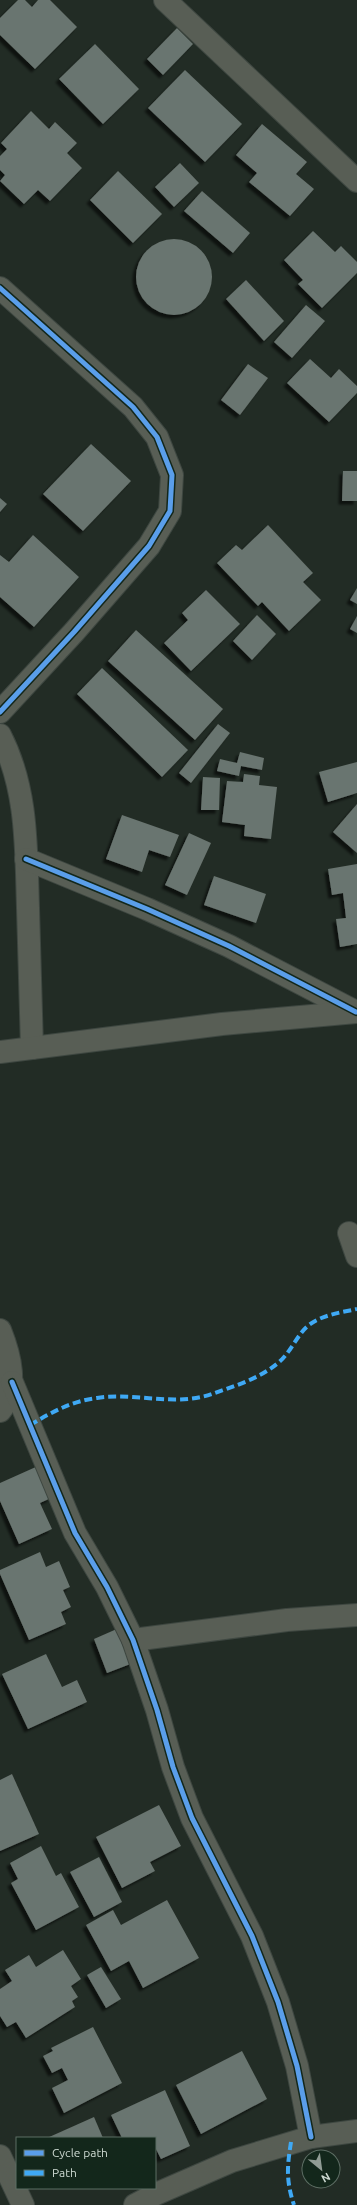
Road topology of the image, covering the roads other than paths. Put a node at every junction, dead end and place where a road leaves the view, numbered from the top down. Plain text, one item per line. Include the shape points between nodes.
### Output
1 (165, 0) edge
2 (357, 181) edge
3 (0, 288) edge
4 (0, 712) edge
5 (0, 735) edge
6 (26, 859) junction
7 (356, 1012) edge
8 (32, 1048) junction
9 (0, 1052) edge
10 (349, 1233) dead end
11 (357, 1256) edge
12 (0, 1330) edge
13 (12, 1382) junction
14 (0, 1411) edge
15 (357, 1615) edge
16 (133, 1640) junction
17 (357, 2131) edge
18 (311, 2137) junction
19 (0, 2156) edge
20 (23, 2205) edge
21 (135, 2205) edge

1 - 2 street
3 - 4 street via 133,407 157,437 172,475 170,511 149,546
5 - 6 street via 11,756 21,793
6 - 7 street via 229,946
6 - 8 street
7 - 8 street via 222,1024
8 - 9 street
10 - 11 street
12 - 13 street via 8,1350
13 - 14 street
13 - 16 street via 75,1533 107,1587
15 - 16 street via 287,1620
16 - 18 street via 192,1818 252,1936 278,2002 297,2066
17 - 18 street
18 - 21 street via 232,2161
19 - 20 street

